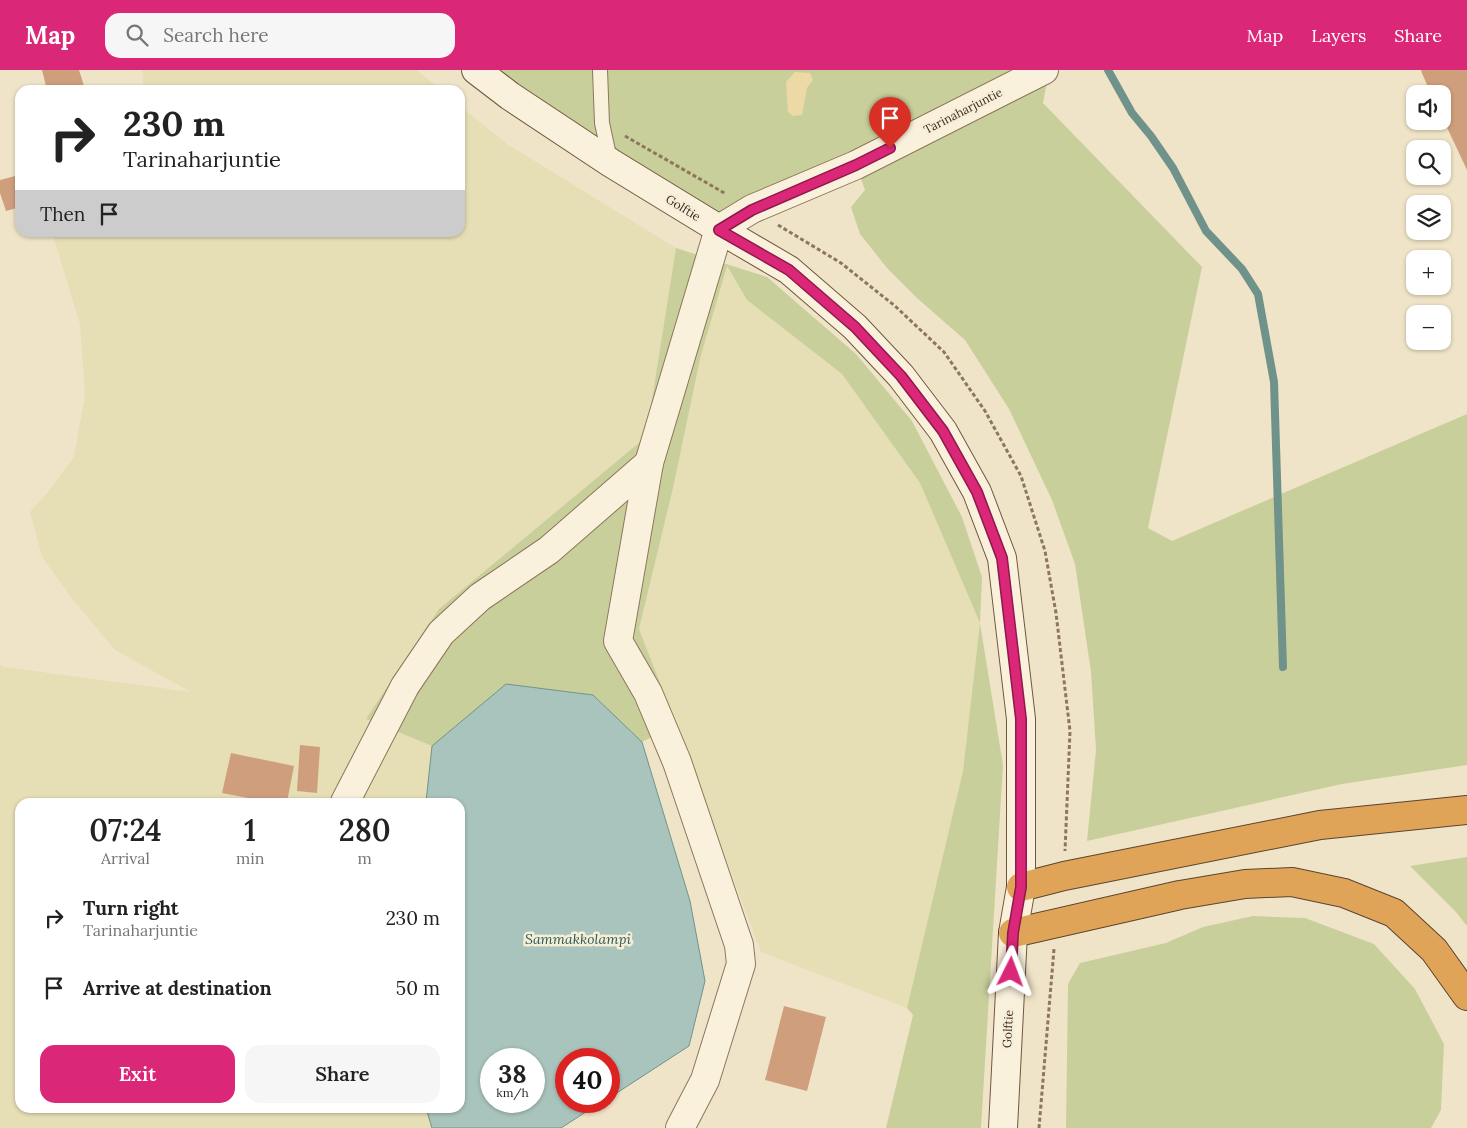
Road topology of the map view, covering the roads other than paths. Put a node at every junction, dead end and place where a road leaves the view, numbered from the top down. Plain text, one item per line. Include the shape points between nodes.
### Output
1 (476, 70) edge
2 (600, 70) edge
3 (1044, 70) edge
4 (611, 163) junction
5 (719, 230) junction
6 (649, 463) junction
7 (347, 798) edge
8 (1467, 810) edge
9 (1021, 887) junction
10 (1013, 933) junction
11 (1467, 996) edge
12 (680, 1128) edge
13 (1003, 1128) edge

1 - 4 street, Golftie
2 - 4 lane via 602,123
3 - 5 street, Tarinaharjuntie via 856,165 752,210
4 - 5 street, Golftie
5 - 6 street
5 - 9 street, Golftie via 789,270 855,327 901,376 943,431 977,492 1002,558 1021,719
6 - 7 street via 549,550 480,598 440,633 404,686
6 - 12 street via 618,641 648,693 677,762 739,946 741,964 705,1080
8 - 9 highway via 1320,825
9 - 10 street, Golftie
10 - 11 highway via 1180,895 1245,884 1292,882 1344,893 1394,913 1434,950
10 - 13 street, Golftie

